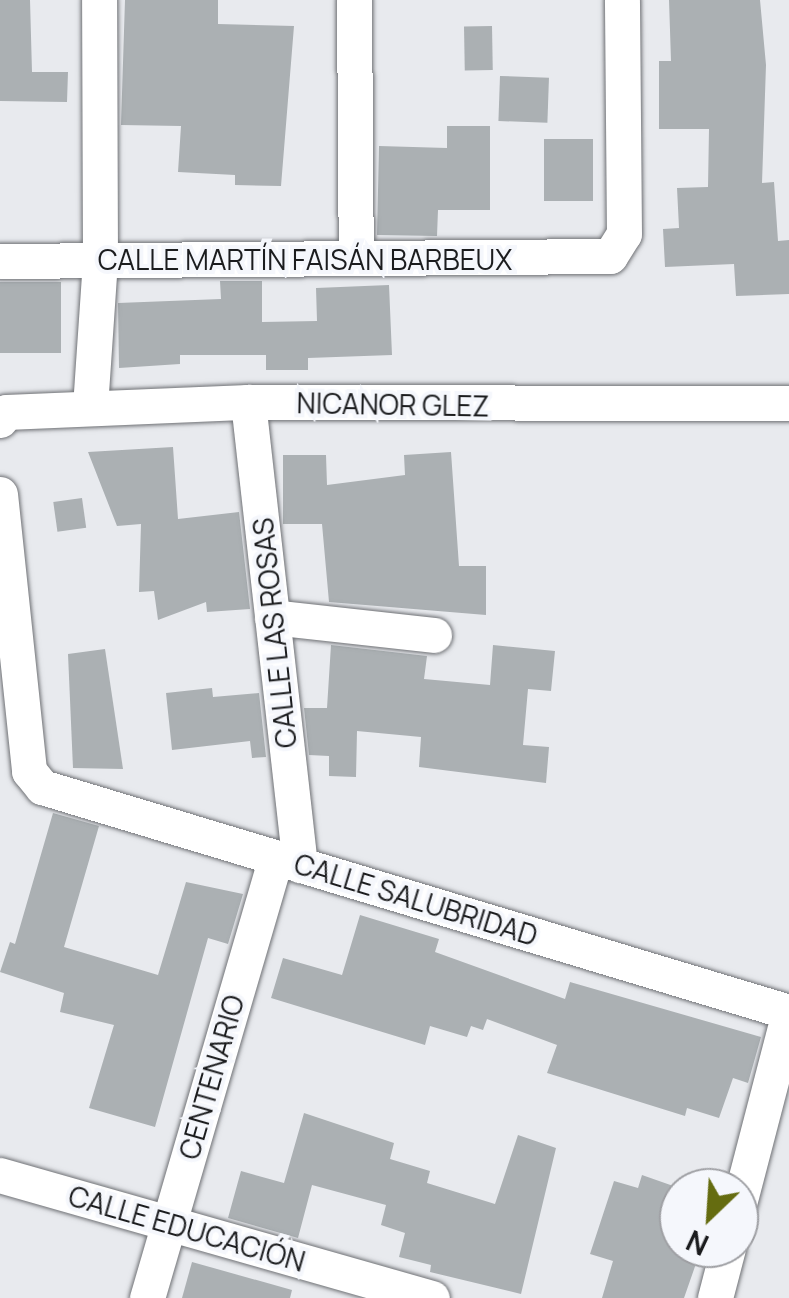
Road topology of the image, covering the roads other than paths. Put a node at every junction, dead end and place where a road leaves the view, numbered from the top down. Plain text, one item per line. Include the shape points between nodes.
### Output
1 (99, 0) edge
2 (354, 0) edge
3 (622, 0) edge
4 (356, 258) junction
5 (100, 260) junction
6 (0, 261) edge
7 (248, 402) junction
8 (789, 403) edge
9 (90, 407) junction
10 (0, 420) edge
11 (0, 494) edge
12 (2, 540) edge
13 (272, 617) junction
14 (434, 635) dead end
15 (288, 861) junction
16 (789, 1012) edge
17 (748, 1168) edge
18 (0, 1175) edge
19 (168, 1223) junction
20 (722, 1268) edge
21 (147, 1298) edge
22 (432, 1298) edge
23 (714, 1298) edge

1 - 5 street
2 - 4 street
3 - 4 street, CALLE MARTÍN FAISÁN BARBEUX via 624,234 610,256
4 - 5 street, CALLE MARTÍN FAISÁN BARBEUX
5 - 6 street, CALLE MARTÍN FAISÁN BARBEUX
5 - 9 street
7 - 8 street, NICANOR GLEZ
7 - 9 street, NICANOR GLEZ
7 - 13 street, CALLE LAS ROSAS
9 - 10 street, NICANOR GLEZ via 6,412
11 - 12 street
12 - 15 street, CALLE SALUBRIDAD via 29,770 42,787
13 - 14 street
13 - 15 street, CALLE LAS ROSAS
15 - 16 street, CALLE SALUBRIDAD
15 - 19 street, CENTENARIO
16 - 17 street
18 - 19 street, CALLE EDUCACIÓN
19 - 21 street, CENTENARIO
19 - 22 street, CALLE EDUCACIÓN
20 - 23 street

